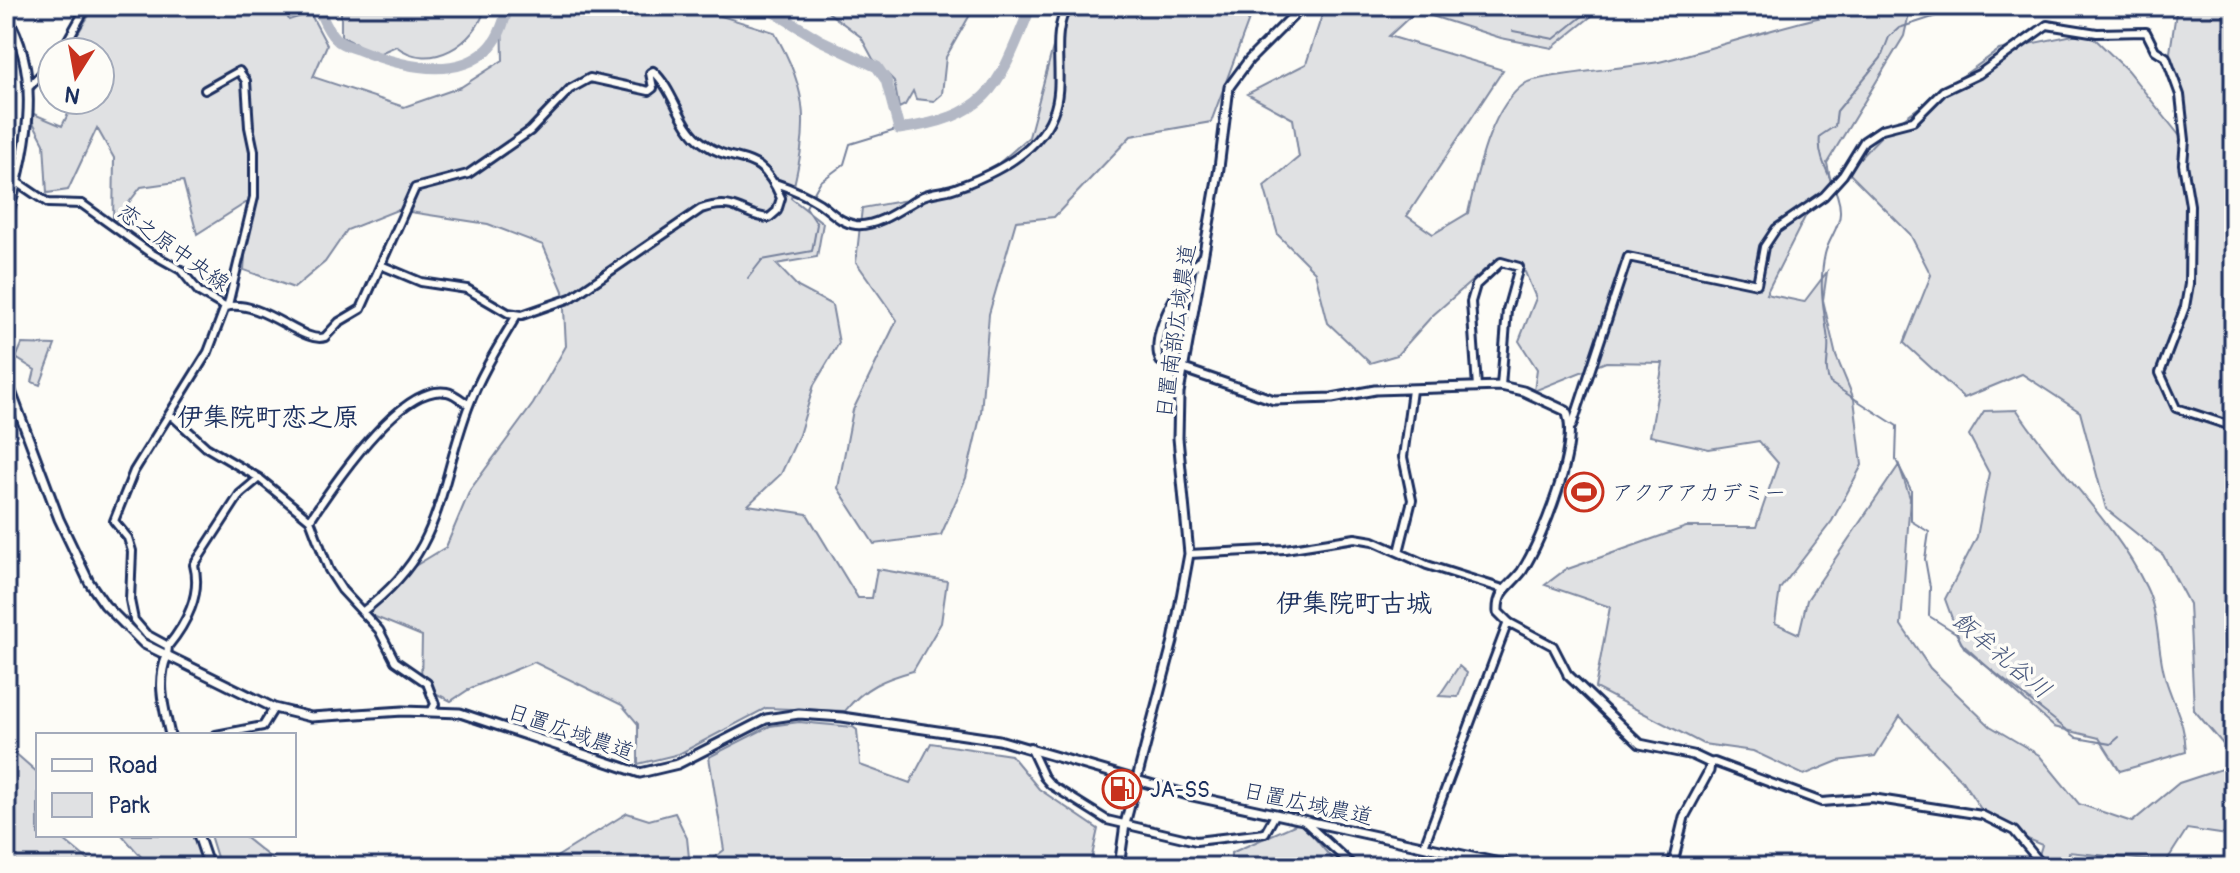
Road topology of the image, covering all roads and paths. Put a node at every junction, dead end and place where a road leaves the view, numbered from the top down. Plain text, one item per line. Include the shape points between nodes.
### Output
1 (87, 6) edge
2 (1068, 6) edge
3 (1303, 6) edge
4 (6, 15) edge
5 (70, 36) edge
6 (36, 80) edge
7 (30, 86) junction
8 (205, 90) dead end
9 (17, 182) junction
10 (775, 183) junction
11 (6, 222) edge
12 (1204, 254) junction
13 (383, 266) junction
14 (227, 306) junction
15 (517, 315) junction
16 (1184, 369) junction
17 (6, 378) edge
18 (1501, 386) junction
19 (1477, 387) junction
20 (1412, 390) junction
21 (12, 397) junction
22 (469, 405) junction
23 (6, 408) edge
24 (170, 414) junction
25 (1572, 426) junction
26 (2234, 427) edge
27 (259, 478) junction
28 (310, 520) junction
29 (1399, 552) junction
30 (1189, 554) junction
31 (1503, 589) junction
32 (362, 612) junction
33 (1508, 622) junction
34 (168, 646) junction
35 (167, 656) junction
36 (1568, 675) joint
37 (274, 708) junction
38 (432, 710) junction
39 (170, 733) edge
40 (226, 733) edge
41 (1030, 747) junction
42 (1710, 763) junction
43 (1137, 781) junction
44 (1275, 815) junction
45 (1304, 821) junction
46 (1125, 824) junction
47 (199, 837) edge
48 (1424, 846) junction
49 (209, 867) edge
50 (1119, 867) edge
51 (1354, 867) edge
52 (1518, 867) edge
53 (1672, 867) edge
54 (2044, 867) edge

1 - 5 street
2 - 10 street via 1059,37 1055,111 1048,127 1024,152 956,188 859,225 844,222 819,203
3 - 12 street, 日置南部広域農道 via 1229,87
4 - 7 street
6 - 7 street
7 - 9 street
8 - 14 street via 239,71 246,81 254,151 254,197
9 - 11 street
9 - 14 street, 恋之原中央線 via 48,203 82,204 181,270 199,292
10 - 13 street via 751,160 702,142 691,132 665,82 653,71 649,91 590,78 570,89 530,131 468,174 415,188
10 - 15 street via 781,198 769,218 734,205 701,209 571,298
12 - 16 street, 日置南部広域農道
12 - 16 street via 1184,278 1157,340 1160,361
13 - 14 street via 361,309 319,339 260,310
13 - 15 street via 421,282 467,289
14 - 24 street via 208,352
15 - 22 street
16 - 20 street via 1274,400
16 - 30 street, 日置南部広域農道 via 1178,438
17 - 21 street, 日置広域農道
18 - 19 street
18 - 19 street via 1507,310 1519,267 1501,262 1476,285 1471,302
18 - 25 street via 1566,411
19 - 20 street
20 - 29 street via 1403,457 1412,500
21 - 23 street
21 - 35 street, 日置広域農道 via 89,582 128,631
22 - 28 street via 447,392 419,394 373,435
22 - 32 street via 434,524 398,582
24 - 27 street via 206,447
24 - 34 street via 134,471 114,521 132,551 134,620
25 - 26 street via 1628,257 1757,284 1764,247 1776,229 1824,196 1864,141 1882,129 1913,121 1943,91 1979,74 2036,30 2055,24 2097,33 2146,32 2172,69 2184,115 2189,284 2160,373 2176,408
25 - 31 street via 1546,518 1521,572
27 - 28 street
27 - 34 street via 240,494 194,565 198,579 191,604 182,629
28 - 32 street via 329,570
29 - 30 street via 1355,538 1285,549
29 - 31 street
30 - 43 street, 日置南部広域農道
31 - 33 street via 1498,612
32 - 38 street via 379,630 395,661 427,683 435,704
33 - 36 street via 1553,646
33 - 48 street
34 - 35 street
35 - 37 street, 日置広域農道
35 - 39 street via 162,701
36 - 42 street via 1640,744
37 - 38 street, 日置広域農道 via 311,717
37 - 40 street via 263,726
38 - 41 street, 日置広域農道 via 487,721 640,773 678,764 766,719 799,714
41 - 43 street, 日置広域農道
41 - 46 street via 1051,785 1101,818
42 - 53 street via 1684,817
42 - 54 street via 1822,802 1872,798 1982,815 2014,831
43 - 44 street, 日置広域農道
43 - 46 street, 日置南部広域農道
44 - 45 street, 日置広域農道
44 - 46 street via 1265,833 1201,841
45 - 48 street, 日置広域農道
45 - 51 street
46 - 50 street, 日置南部広域農道
47 - 49 street
48 - 52 street, 日置広域農道

